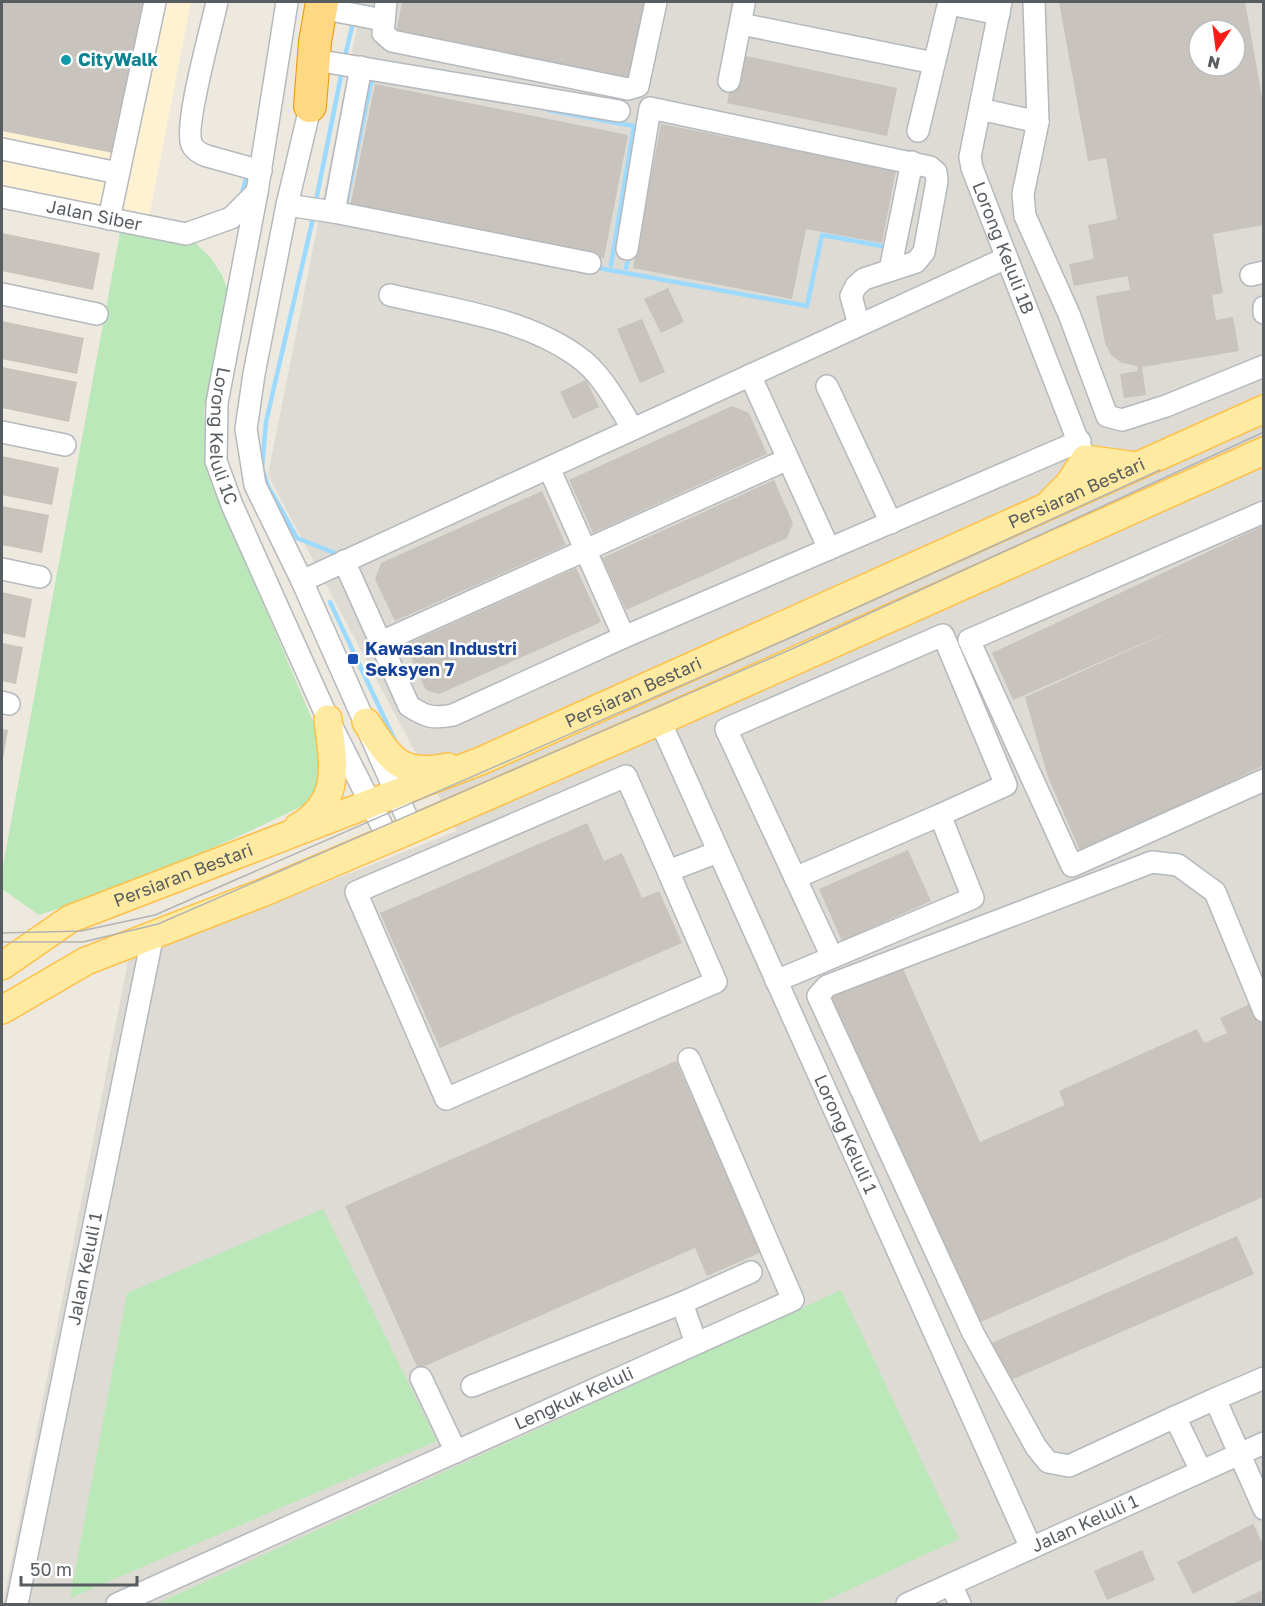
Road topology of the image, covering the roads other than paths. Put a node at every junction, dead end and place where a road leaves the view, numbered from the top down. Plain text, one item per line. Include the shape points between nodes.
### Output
1 (154, 2) edge
2 (217, 2) edge
3 (287, 2) edge
4 (656, 2) edge
5 (1034, 2) edge
6 (332, 5) edge
7 (1000, 8) edge
8 (384, 11) edge
9 (321, 61) junction
10 (934, 63) junction
11 (361, 67) junction
12 (729, 81) dead end
13 (310, 106) junction
14 (980, 109) junction
15 (619, 111) dead end
16 (1038, 122) junction
17 (918, 131) dead end
18 (2, 149) edge
19 (912, 162) junction
20 (261, 171) junction
21 (118, 173) junction
22 (257, 192) junction
23 (2, 197) edge
24 (287, 205) junction
25 (334, 212) junction
26 (109, 219) junction
27 (627, 249) dead end
28 (1006, 258) junction
29 (590, 262) dead end
30 (890, 270) junction
31 (2, 294) edge
32 (390, 296) dead end
33 (1263, 307) edge
34 (1263, 313) edge
35 (97, 314) dead end
36 (860, 325) junction
37 (1263, 366) edge
38 (750, 375) junction
39 (827, 386) dead end
40 (1263, 409) edge
41 (633, 429) junction
42 (2, 432) edge
43 (65, 445) dead end
44 (1083, 450) junction
45 (1263, 452) edge
46 (788, 459) junction
47 (1137, 466) junction
48 (549, 468) junction
49 (1095, 485) junction
50 (1046, 508) junction
51 (1263, 512) edge
52 (891, 523) junction
53 (830, 549) junction
54 (586, 550) junction
55 (345, 561) junction
56 (2, 569) edge
57 (40, 577) dead end
58 (302, 581) junction
59 (624, 637) junction
60 (381, 642) junction
61 (328, 719) junction
62 (660, 721) junction
63 (366, 722) junction
64 (483, 760) junction
65 (1263, 780) edge
66 (396, 795) junction
67 (371, 805) junction
68 (940, 815) junction
69 (400, 835) junction
70 (265, 845) junction
71 (718, 852) junction
72 (668, 871) junction
73 (795, 878) junction
74 (153, 934) junction
75 (832, 957) junction
76 (2, 966) edge
77 (776, 981) junction
78 (2, 1010) edge
79 (1263, 1011) edge
80 (689, 1059) dead end
81 (908, 1192) junction
82 (877, 1204) junction
83 (751, 1272) dead end
84 (682, 1303) junction
85 (696, 1343) junction
86 (421, 1378) dead end
87 (1263, 1378) edge
88 (472, 1386) dead end
89 (1215, 1399) junction
90 (1175, 1417) junction
91 (1263, 1443) edge
92 (456, 1452) junction
93 (1239, 1454) junction
94 (1201, 1472) junction
95 (1263, 1509) edge
96 (1031, 1548) junction
97 (951, 1585) junction
98 (17, 1605) edge
99 (117, 1605) edge
100 (907, 1605) edge
101 (960, 1605) edge

1 - 21 street via 124,120
2 - 20 street via 190,124 192,145 199,153
3 - 20 street, Lorong Keluli 1C
4 - 8 street via 638,86 628,89 392,41 383,33
5 - 16 street
6 - 8 street
6 - 9 street, Lorong Keluli 1C
6 - 13 highway via 315,42
7 - 10 street via 950,4
7 - 14 street, Lorong Keluli 1B
9 - 11 street
9 - 13 street, Lorong Keluli 1C
10 - 12 street via 742,14
10 - 17 street
11 - 15 street
11 - 25 street
13 - 24 street, Lorong Keluli 1C
14 - 16 street
14 - 28 street, Lorong Keluli 1B via 970,157
16 - 37 street via 1023,194 1025,216 1069,314 1107,416 1122,420 1166,406
18 - 21 street
19 - 27 street via 650,108
19 - 30 street
19 - 30 street via 936,172 924,252 916,261
20 - 22 street, Lorong Keluli 1C
21 - 26 street
22 - 26 street, Jalan Siber via 231,218 186,234
22 - 61 street, Lorong Keluli 1C via 217,403 216,461
23 - 26 street, Jalan Siber
24 - 25 street
24 - 58 street, Lorong Keluli 1C via 246,429 255,485
25 - 29 street
28 - 36 street
28 - 44 street, Lorong Keluli 1B
30 - 36 street via 856,286 851,296
31 - 35 street
32 - 41 street via 502,321 579,357 600,379
33 - 34 street
36 - 38 street
38 - 41 street
38 - 46 street
39 - 52 street
40 - 47 main road, Persiaran Bestari
41 - 48 street
42 - 43 street
44 - 47 main road
44 - 49 street, Lorong Keluli 1B
44 - 50 main road via 1069,484
44 - 52 street
45 - 62 main road, Persiaran Bestari
46 - 53 street
46 - 54 street
47 - 49 main road, Persiaran Bestari
48 - 54 street
48 - 55 street
49 - 50 main road, Persiaran Bestari
50 - 64 main road, Persiaran Bestari
51 - 65 street via 969,640 1072,866
52 - 53 street
53 - 59 street
54 - 59 street
54 - 60 street
55 - 58 street
55 - 60 street
56 - 57 street
58 - 63 street, Lorong Keluli 1C
59 - 60 street via 453,715 436,718 408,706
61 - 67 street, Lorong Keluli 1C
61 - 70 main road via 334,774 326,801 311,819
62 - 69 main road, Persiaran Bestari
62 - 71 street, Lorong Keluli 1
63 - 64 main road via 389,756 405,767 432,770
63 - 66 street, Lorong Keluli 1C
64 - 66 main road, Persiaran Bestari
66 - 67 main road, Persiaran Bestari
66 - 69 street, Lorong Keluli 1C
67 - 69 street, Lorong Keluli 1C
67 - 70 main road, Persiaran Bestari
68 - 73 street
68 - 73 street via 1006,785 943,635 726,729
68 - 75 street via 973,898
69 - 74 main road, Persiaran Bestari
70 - 76 main road, Persiaran Bestari via 70,919
71 - 72 street
71 - 77 street, Lorong Keluli 1
72 - 72 street via 626,776 356,892 446,1099 716,982
73 - 75 street
74 - 78 main road, Persiaran Bestari via 86,961
74 - 98 street, Jalan Keluli 1
75 - 77 street
77 - 82 street, Lorong Keluli 1
79 - 81 street via 1215,892 1178,865 1152,862 827,986 818,996
80 - 85 street, Lengkuk Keluli via 793,1300
81 - 82 street
81 - 90 street via 973,1333 1036,1448 1048,1462 1069,1466
82 - 96 street, Lorong Keluli 1
83 - 84 street
84 - 85 street
84 - 88 street
85 - 92 street, Lengkuk Keluli
86 - 92 street
87 - 89 street
89 - 90 street
89 - 93 street
90 - 94 street
91 - 93 street, Jalan Keluli 1
92 - 99 street, Lengkuk Keluli
93 - 94 street, Jalan Keluli 1
93 - 95 street
94 - 96 street, Jalan Keluli 1
96 - 97 street, Jalan Keluli 1
97 - 100 street, Jalan Keluli 1
97 - 101 street

